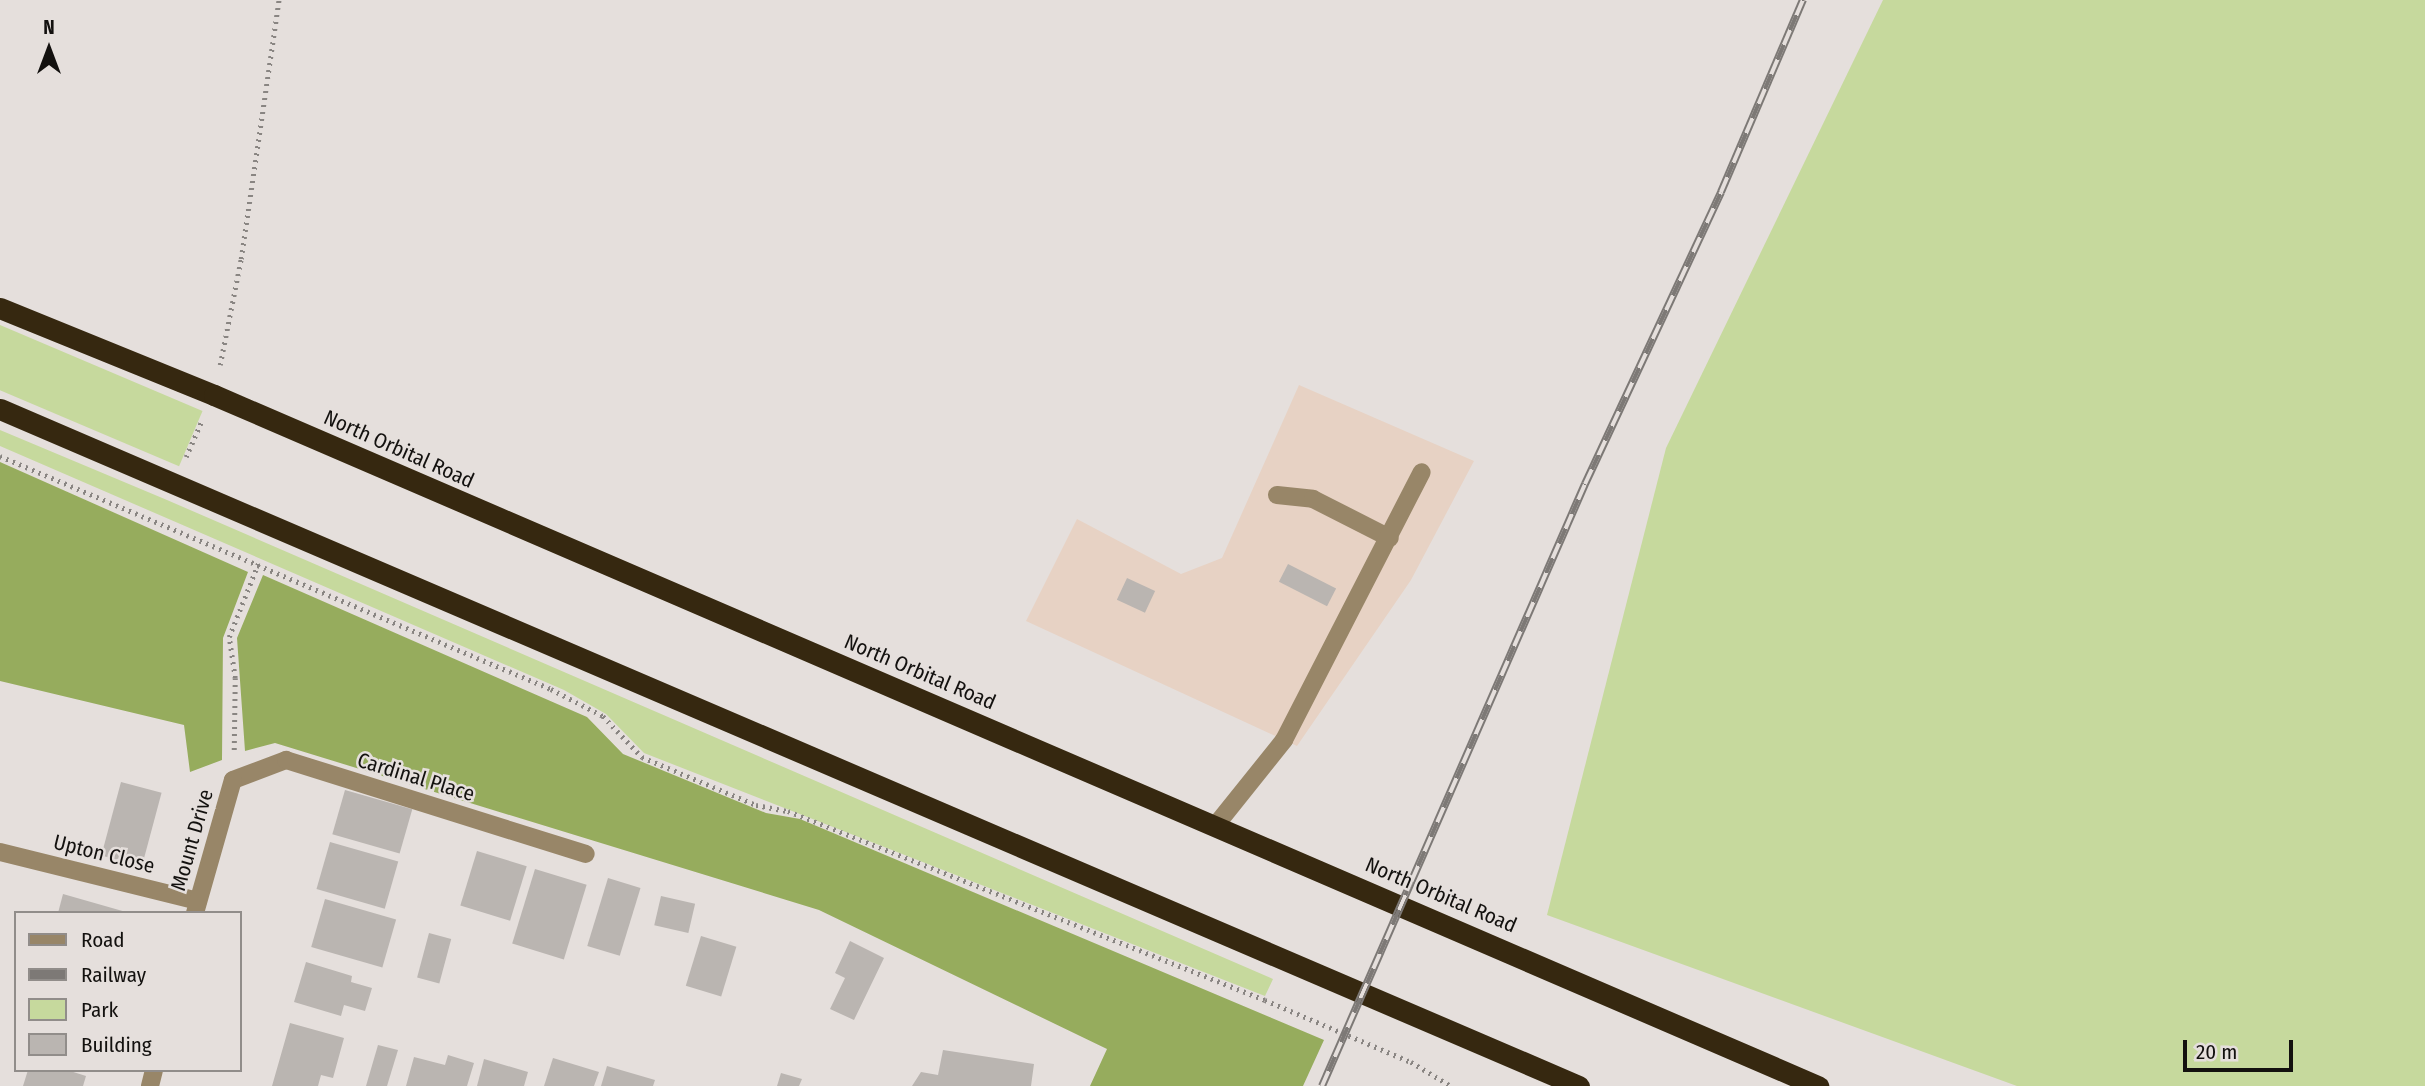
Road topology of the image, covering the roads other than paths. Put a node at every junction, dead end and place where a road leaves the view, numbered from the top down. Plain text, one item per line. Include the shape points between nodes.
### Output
1 (0, 308) edge
2 (0, 409) edge
3 (1423, 472) dead end
4 (1277, 495) dead end
5 (1390, 538) junction
6 (233, 780) joint
7 (1216, 825) junction
8 (0, 852) edge
9 (586, 854) dead end
10 (196, 907) edge
11 (1579, 1086) edge
12 (1818, 1086) edge

1 - 7 highway, North Orbital Road via 214,395
2 - 11 highway
3 - 5 street
4 - 5 street via 1313,499
5 - 7 street via 1284,740
6 - 9 street, Cardinal Place via 286,760
6 - 10 street, Mount Drive
7 - 12 highway, North Orbital Road
8 - 10 street, Upton Close

